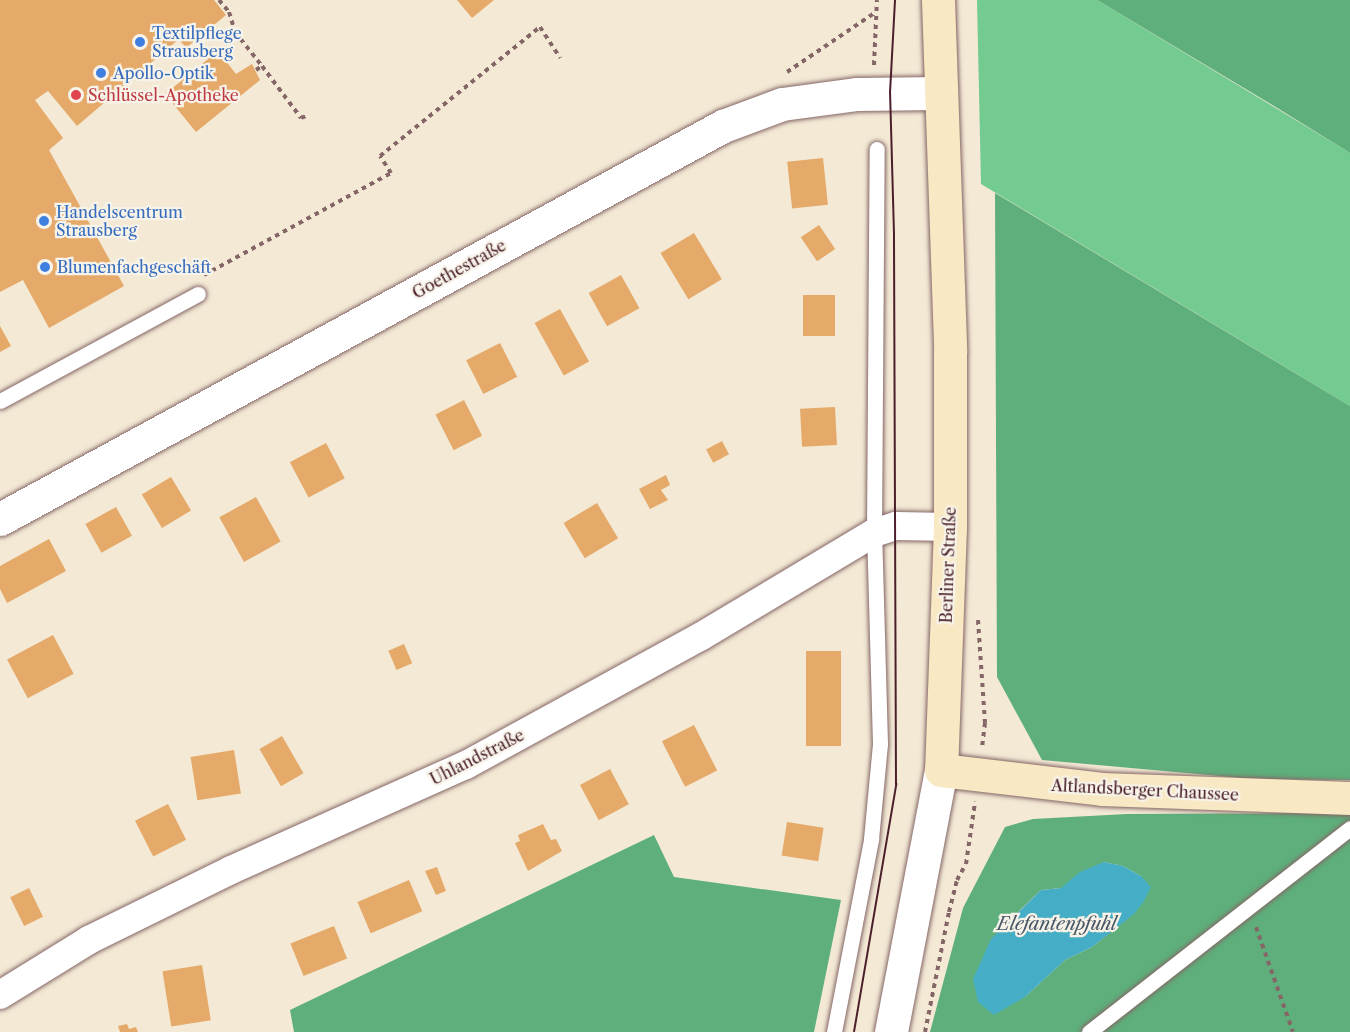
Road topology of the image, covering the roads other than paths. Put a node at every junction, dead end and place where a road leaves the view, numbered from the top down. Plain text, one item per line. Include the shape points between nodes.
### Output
1 (938, 0) edge
2 (940, 93) junction
3 (877, 149) dead end
4 (198, 294) dead end
5 (0, 401) edge
6 (1, 518) edge
7 (950, 527) junction
8 (874, 533) junction
9 (941, 770) junction
10 (1350, 798) edge
11 (1350, 828) edge
12 (0, 995) edge
13 (834, 1032) edge
14 (891, 1032) edge
15 (1089, 1032) edge

1 - 2 main road, Berliner Straße
2 - 6 street, Goethestraße via 874,93 782,104 688,143
2 - 7 main road, Berliner Straße via 950,352
3 - 8 lane
4 - 5 lane
7 - 8 street, Uhlandstraße via 896,526
7 - 9 main road, Berliner Straße
8 - 12 street, Uhlandstraße via 700,637 466,765 89,940
8 - 13 lane via 880,744 871,839
9 - 10 main road, Altlandsberger Chaussee via 1102,789
9 - 14 street, Berliner Straße
11 - 15 lane

